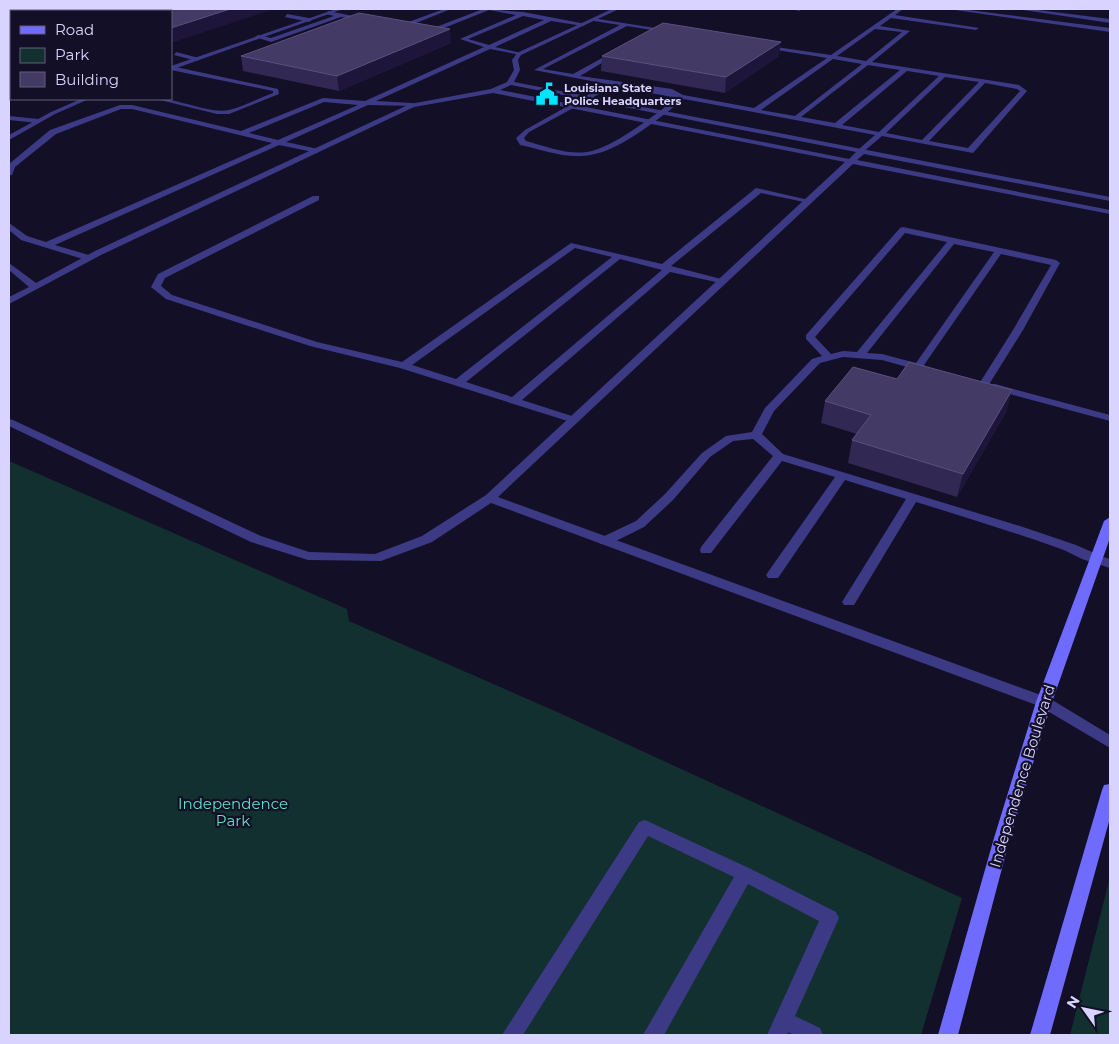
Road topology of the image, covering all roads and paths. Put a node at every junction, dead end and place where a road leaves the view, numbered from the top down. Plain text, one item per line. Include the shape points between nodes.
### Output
1 (448, 9) edge
2 (488, 9) edge
3 (540, 9) edge
4 (616, 9) edge
5 (795, 9) edge
6 (799, 9) edge
7 (900, 9) edge
8 (951, 9) edge
9 (1020, 9) edge
10 (1061, 9) edge
11 (341, 12) edge
12 (524, 14) junction
13 (1056, 14) junction
14 (287, 16) dead end
15 (890, 16) junction
16 (550, 19) junction
17 (594, 19) junction
18 (309, 20) junction
19 (368, 20) edge
20 (1110, 21) edge
21 (1048, 22) junction
22 (386, 23) edge
23 (584, 24) junction
24 (626, 24) junction
25 (404, 26) junction
26 (874, 27) junction
27 (413, 28) edge
28 (976, 28) dead end
29 (423, 29) edge
30 (660, 29) junction
31 (1110, 30) edge
32 (679, 32) edge
33 (651, 34) edge
34 (258, 38) junction
35 (755, 44) edge
36 (626, 47) edge
37 (489, 48) junction
38 (176, 54) dead end
39 (520, 54) junction
40 (832, 57) junction
41 (197, 59) junction
42 (866, 62) junction
43 (172, 68) edge
44 (172, 68) edge
45 (905, 69) junction
46 (944, 75) junction
47 (578, 77) junction
48 (984, 82) junction
49 (510, 83) junction
50 (613, 84) junction
51 (493, 91) junction
52 (682, 97) junction
53 (587, 98) junction
54 (83, 100) edge
55 (166, 100) edge
56 (367, 103) junction
57 (412, 105) junction
58 (572, 107) junction
59 (755, 111) junction
60 (662, 112) junction
61 (9, 118) edge
62 (796, 118) junction
63 (38, 121) junction
64 (649, 122) junction
65 (836, 126) junction
66 (243, 133) junction
67 (881, 134) junction
68 (9, 137) edge
69 (280, 142) junction
70 (924, 142) junction
71 (862, 150) junction
72 (315, 151) junction
73 (851, 161) junction
74 (9, 173) edge
75 (316, 198) dead end
76 (1110, 198) edge
77 (809, 200) junction
78 (1110, 212) edge
79 (9, 226) edge
80 (952, 241) junction
81 (47, 245) junction
82 (999, 251) junction
83 (619, 256) junction
84 (89, 258) junction
85 (9, 266) edge
86 (666, 268) junction
87 (722, 282) junction
88 (35, 287) junction
89 (9, 301) edge
90 (860, 355) junction
91 (828, 358) junction
92 (404, 366) junction
93 (918, 367) junction
94 (937, 372) edge
95 (458, 383) junction
96 (514, 401) junction
97 (1110, 418) edge
98 (574, 420) junction
99 (9, 422) edge
100 (756, 435) junction
101 (779, 456) junction
102 (842, 476) junction
103 (490, 498) junction
104 (913, 498) junction
105 (1110, 521) edge
106 (605, 541) junction
107 (706, 550) dead end
108 (1103, 562) edge
109 (773, 575) dead end
110 (849, 602) dead end
111 (1044, 702) junction
112 (1110, 742) edge
113 (1110, 790) edge
114 (745, 874) junction
115 (780, 1028) edge
116 (512, 1035) edge
117 (653, 1035) edge
118 (813, 1035) edge
119 (948, 1035) edge
120 (1040, 1035) edge

1 - 25 street
2 - 12 street
2 - 29 street via 432,31
3 - 12 street
4 - 17 street
5 - 6 street
7 - 15 street
8 - 21 street
9 - 13 street
10 - 13 street
11 - 18 street
11 - 19 street
11 - 34 street via 271,40
12 - 16 street
12 - 37 street via 464,40
13 - 20 street
13 - 21 street
14 - 18 street
15 - 26 street
15 - 28 street
16 - 23 street
16 - 37 street
17 - 23 street
17 - 24 street
18 - 34 street
21 - 31 street
22 - 25 street
23 - 39 street
24 - 30 street
24 - 47 street via 537,70
25 - 27 street
26 - 40 street
26 - 42 street via 907,32
30 - 32 street
30 - 33 street
34 - 41 street
35 - 40 street
36 - 47 street via 576,74
37 - 39 street
37 - 56 street
38 - 41 street
39 - 49 street via 515,60 517,70
40 - 42 street
40 - 59 street
41 - 43 street
42 - 45 street
42 - 62 street
44 - 55 street via 276,90 276,94 230,112
45 - 46 street
45 - 65 street
46 - 48 street
46 - 67 street
47 - 50 street
48 - 70 street
48 - 70 street via 1019,87 1024,91 970,151
49 - 51 street
49 - 53 street
50 - 52 street via 672,90
50 - 53 street
51 - 57 street
51 - 58 street
52 - 59 street
52 - 60 street
53 - 58 street
53 - 60 street
54 - 63 street
56 - 57 street
56 - 66 street via 323,100
56 - 69 street
57 - 72 street
58 - 64 street
58 - 64 street via 527,132 520,138 522,143 571,154 587,154 599,152
59 - 62 street
60 - 64 street
60 - 71 street
61 - 63 street
62 - 65 street
63 - 68 street
64 - 73 street
65 - 67 street
66 - 69 street
66 - 74 street via 120,107 53,132 12,166
67 - 70 street
67 - 71 street
69 - 72 street
69 - 81 street
71 - 73 street
71 - 76 street
72 - 84 street
73 - 77 street
73 - 78 street
75 - 92 street via 161,276 156,287 169,297 314,344
77 - 86 street via 759,190
77 - 87 street
79 - 81 street via 24,238
80 - 82 street
80 - 90 street
80 - 91 street via 903,230 810,337
81 - 84 street
82 - 93 street
82 - 97 street via 1056,263 1018,330 979,383
83 - 86 street
83 - 92 street via 574,245
83 - 95 street
84 - 88 street
85 - 88 street
86 - 87 street
86 - 96 street
87 - 98 street
88 - 89 street
90 - 91 street via 843,354
90 - 93 street
91 - 100 street via 816,361 769,410
92 - 95 street
93 - 94 street
95 - 96 street
96 - 98 street
98 - 103 street
99 - 103 street via 256,539 308,556 376,558 427,539
100 - 101 street
100 - 106 street via 730,438 706,455 670,497 640,524
101 - 102 street
101 - 107 street
102 - 104 street
102 - 109 street
103 - 106 street
104 - 108 street via 1062,545
104 - 110 street
105 - 108 main road, Independence Boulevard
106 - 111 street
108 - 111 main road, Independence Boulevard
111 - 112 street
111 - 119 main road, Independence Boulevard via 1002,838
113 - 120 main road
114 - 115 street via 830,918
114 - 116 street via 645,827
114 - 117 street
115 - 118 street

